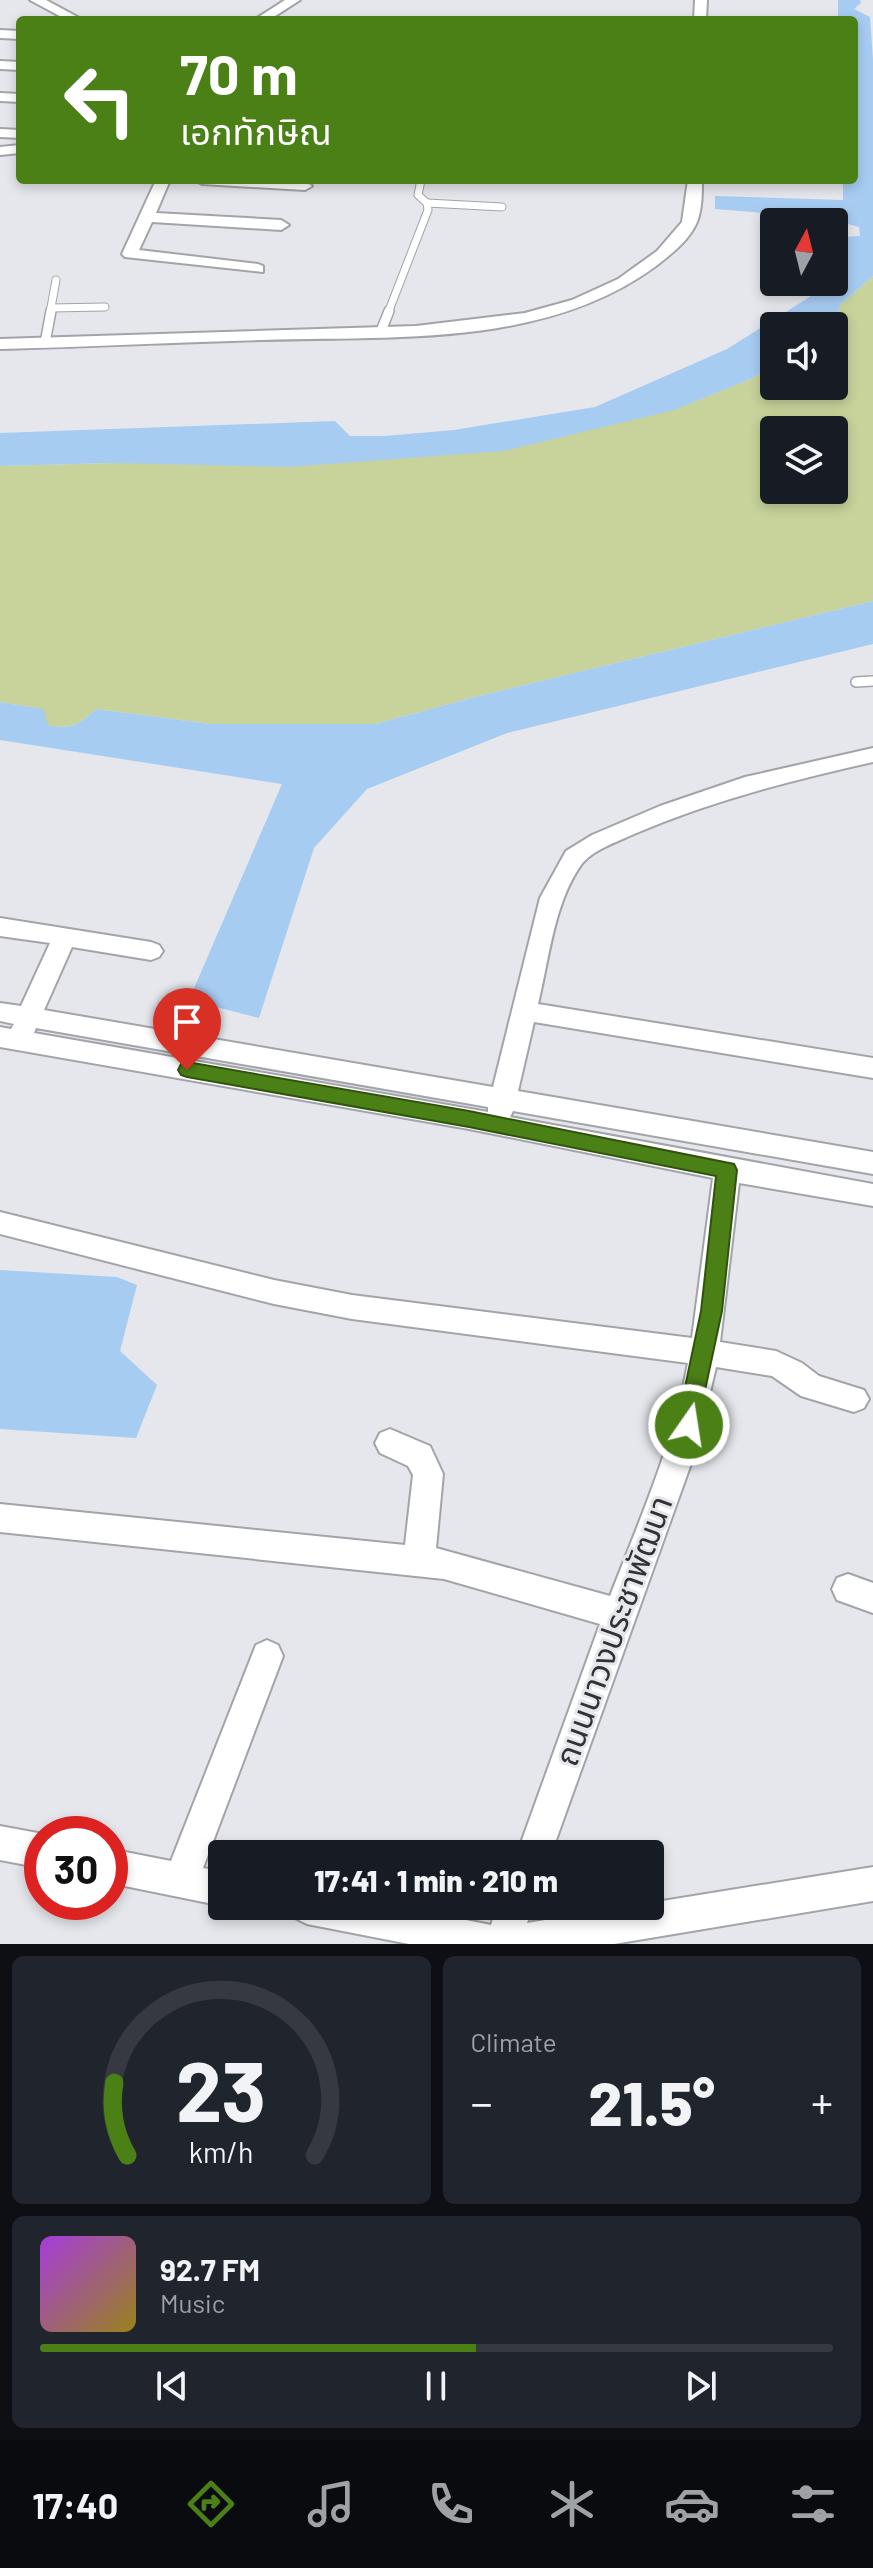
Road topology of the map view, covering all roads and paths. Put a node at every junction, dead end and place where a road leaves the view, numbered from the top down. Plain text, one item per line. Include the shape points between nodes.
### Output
1 (36, 0) edge
2 (294, 0) edge
3 (69, 16) edge
4 (267, 16) edge
5 (161, 184) edge
6 (271, 184) edge
7 (420, 184) edge
8 (695, 184) edge
9 (305, 186) dead end
10 (427, 203) junction
11 (502, 207) dead end
12 (149, 217) junction
13 (281, 225) dead end
14 (258, 269) dead end
15 (56, 280) dead end
16 (105, 307) dead end
17 (51, 308) junction
18 (381, 331) junction
19 (45, 343) junction
20 (0, 344) edge
21 (873, 681) edge
22 (856, 682) dead end
23 (873, 755) edge
24 (0, 927) edge
25 (64, 938) junction
26 (151, 951) dead end
27 (524, 1011) junction
28 (0, 1012) edge
29 (16, 1031) edge
30 (873, 1068) edge
31 (503, 1098) junction
32 (497, 1125) junction
33 (873, 1163) edge
34 (727, 1170) junction
35 (873, 1195) edge
36 (0, 1223) edge
37 (704, 1352) junction
38 (854, 1399) dead end
39 (390, 1443) dead end
40 (0, 1518) edge
41 (419, 1561) junction
42 (619, 1614) junction
43 (267, 1656) dead end
44 (539, 1840) edge
45 (0, 1843) edge
46 (24, 1848) edge
47 (128, 1870) edge
48 (181, 1881) junction
49 (873, 1884) edge
50 (208, 1886) edge
51 (379, 1920) edge
52 (510, 1920) edge
53 (502, 1944) edge

1 - 3 street
2 - 4 street
5 - 12 street
6 - 9 street
7 - 10 lane via 418,195
8 - 18 street via 682,235 621,284 574,304 494,323
10 - 11 lane
10 - 18 lane
12 - 13 street
12 - 14 street via 131,250 134,256
15 - 17 lane
16 - 17 lane
17 - 19 lane
18 - 19 street
19 - 20 street
21 - 22 lane
23 - 27 street via 753,782 668,811 574,857 552,898
24 - 25 street
25 - 26 street
25 - 29 street
27 - 30 street
27 - 31 street
28 - 29 street
29 - 31 street
29 - 32 street
31 - 32 street
31 - 33 street
32 - 34 street
34 - 35 street
34 - 37 street, ถนนนาวงประชาพัฒนา
36 - 37 street via 352,1307
37 - 38 street via 776,1364 811,1387
37 - 42 street, ถนนนาวงประชาพัฒนา via 682,1447
39 - 41 street via 419,1456 428,1474
40 - 41 street
41 - 42 street via 503,1579
42 - 44 street, ถนนนาวงประชาพัฒนา
43 - 48 street
45 - 46 street
47 - 48 street
48 - 50 street
49 - 53 street
51 - 53 street
52 - 53 street

